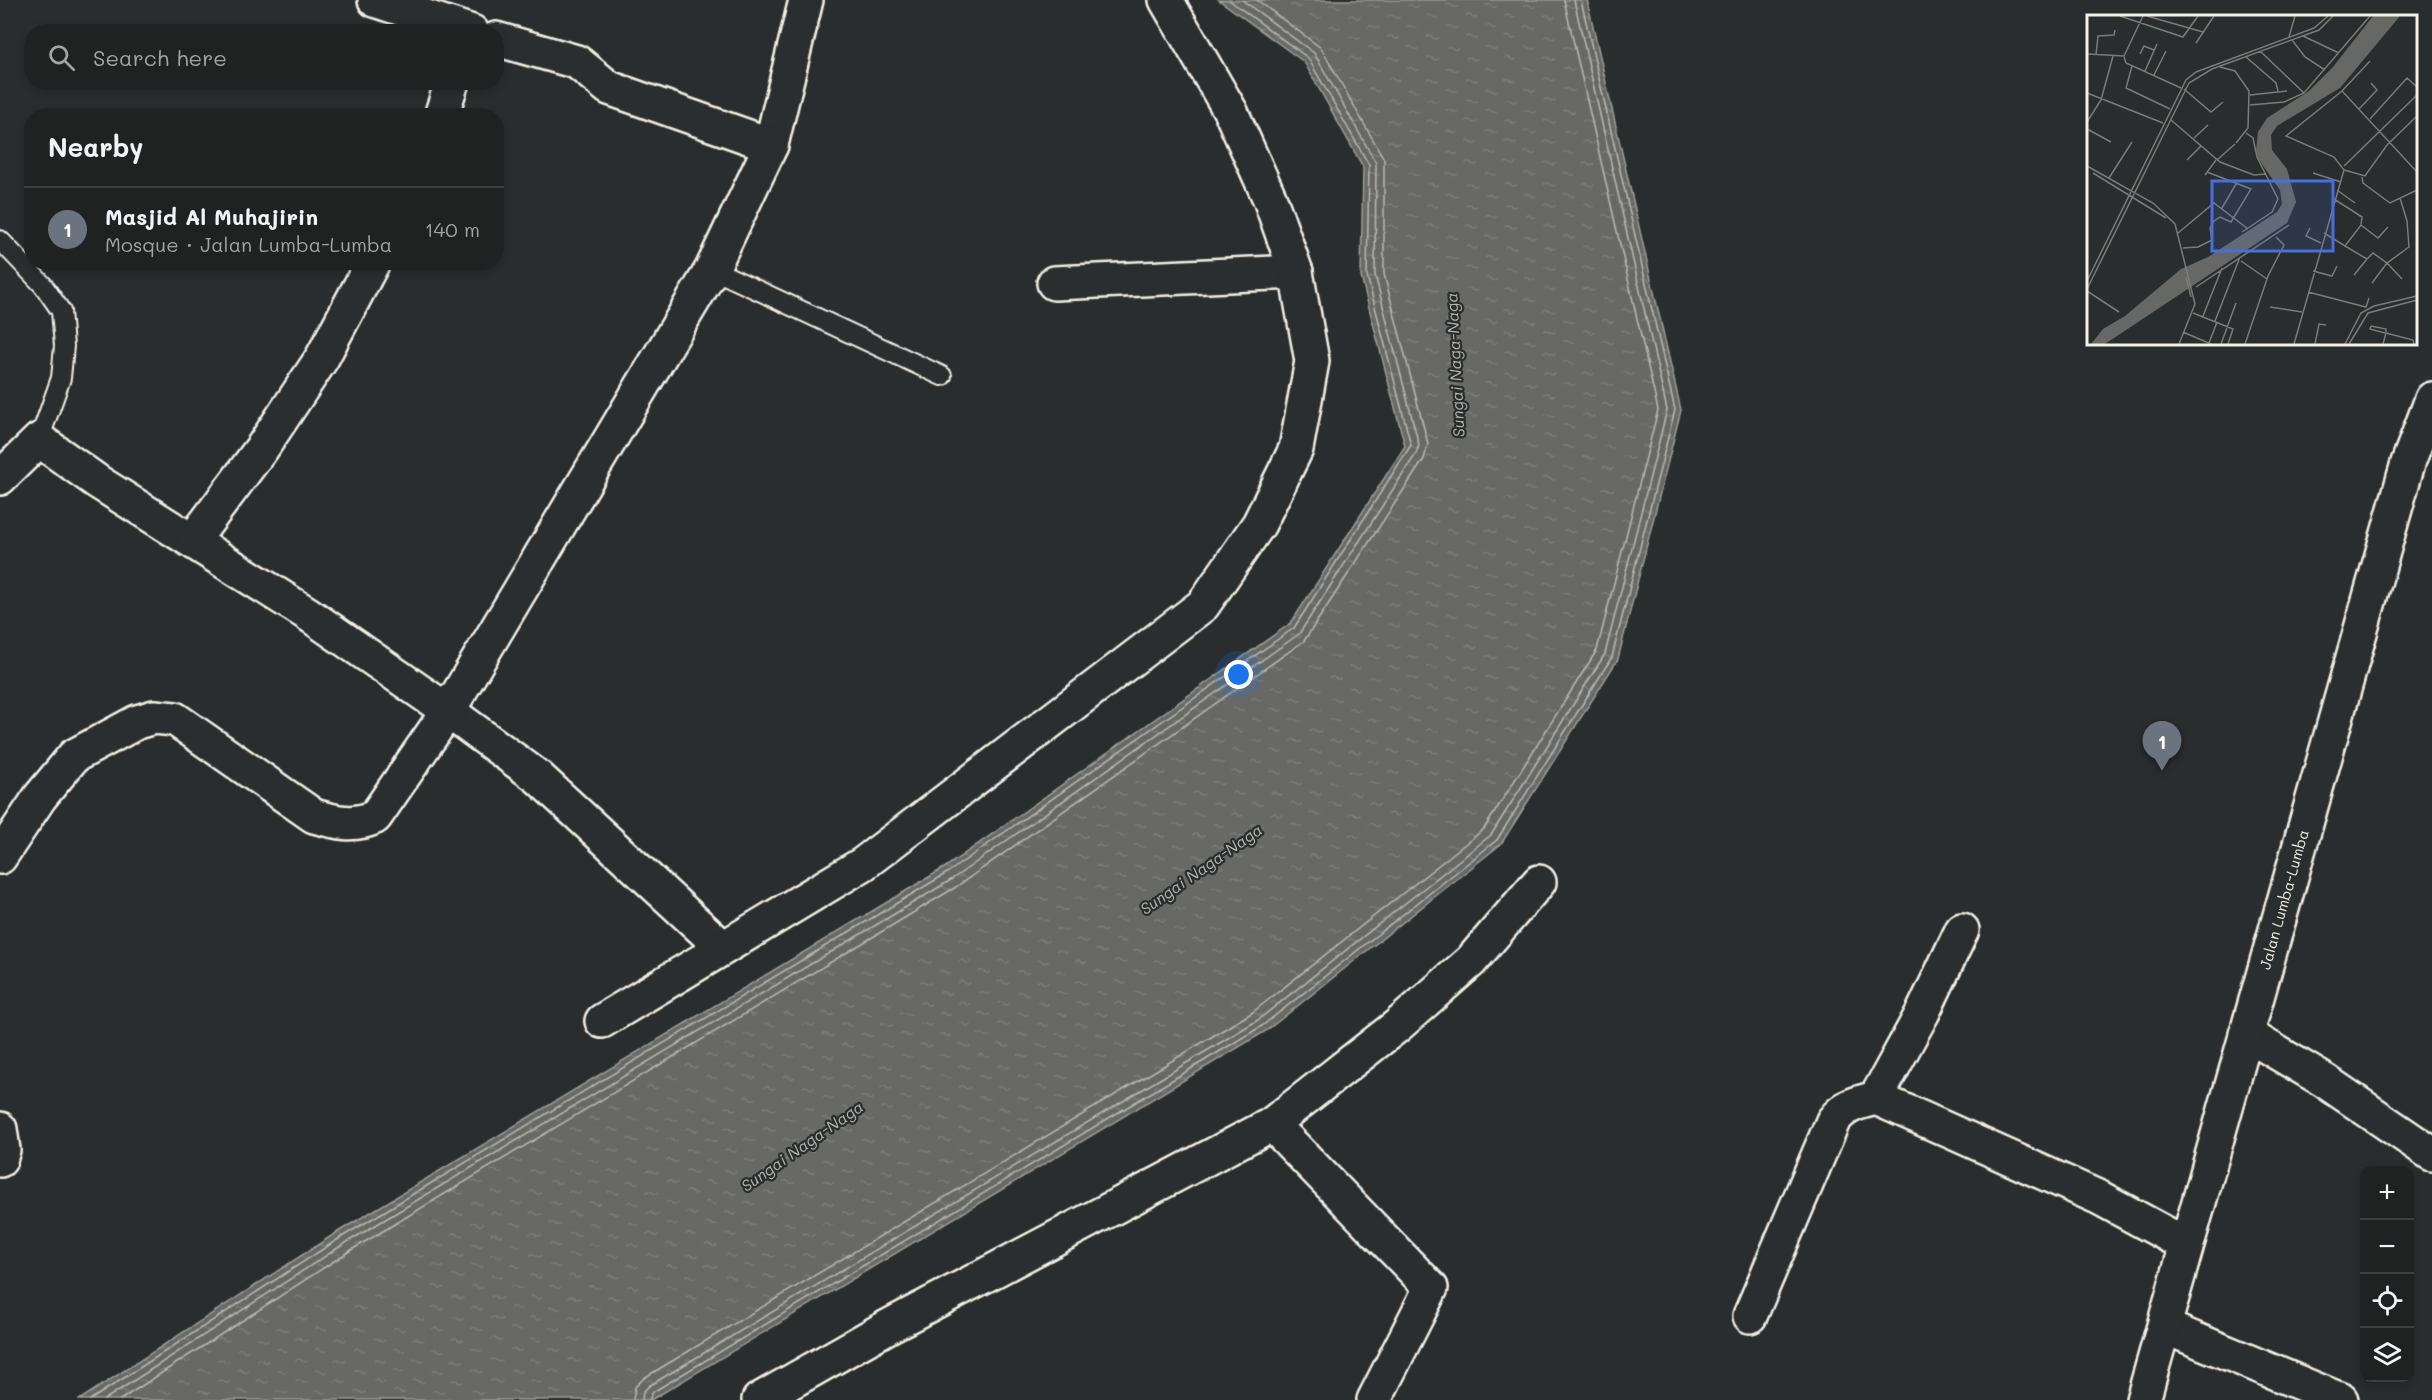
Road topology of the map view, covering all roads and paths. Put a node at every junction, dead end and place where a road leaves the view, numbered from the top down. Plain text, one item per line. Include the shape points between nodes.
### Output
1 (375, 0) edge
2 (806, 0) edge
3 (1166, 0) edge
4 (449, 24) edge
5 (504, 41) edge
6 (449, 90) edge
7 (444, 108) edge
8 (771, 145) junction
9 (0, 240) edge
10 (24, 265) edge
11 (712, 269) junction
12 (29, 270) edge
13 (369, 270) edge
14 (1296, 272) junction
15 (1054, 283) dead end
16 (942, 376) dead end
17 (2432, 399) edge
18 (39, 441) junction
19 (0, 478) edge
20 (193, 540) junction
21 (448, 711) junction
22 (0, 857) edge
23 (1539, 882) dead end
24 (1962, 930) dead end
25 (723, 948) junction
26 (603, 1021) dead end
27 (2246, 1034) junction
28 (1876, 1098) junction
29 (1272, 1124) junction
30 (0, 1129) edge
31 (2432, 1154) edge
32 (0, 1160) edge
33 (2185, 1244) junction
34 (1750, 1316) dead end
35 (2165, 1326) junction
36 (759, 1400) edge
37 (1374, 1400) edge
38 (2143, 1400) edge
39 (2341, 1400) edge

1 - 4 street
2 - 8 street
3 - 14 street via 1231,112 1270,199
5 - 8 street via 577,62 609,88
6 - 7 street
8 - 11 street
9 - 10 lane
11 - 16 lane
11 - 21 street
12 - 18 lane via 61,311 64,346 61,378
13 - 20 street via 322,358 262,448
14 - 15 street
14 - 25 street via 1312,361 1296,449 1259,524 1203,605 863,864
17 - 27 street, Jalan Lumba-Lumba via 2408,463
18 - 19 street
18 - 20 street
20 - 21 street
21 - 22 street via 375,817 363,823 340,823 314,816 175,719 154,717 137,722 74,756 40,796
21 - 25 street via 538,777
23 - 29 street via 1471,961 1397,1026
24 - 28 street
25 - 26 street
27 - 31 street via 2325,1081
27 - 33 street, Jalan Lumba-Lumba
28 - 33 street via 2100,1198
28 - 34 street via 1851,1104 1833,1121
29 - 36 street via 889,1326
29 - 37 street via 1431,1288
30 - 32 street
33 - 35 street, Jalan Lumba-Lumba
35 - 38 street, Jalan Lumba-Lumba
35 - 39 street

